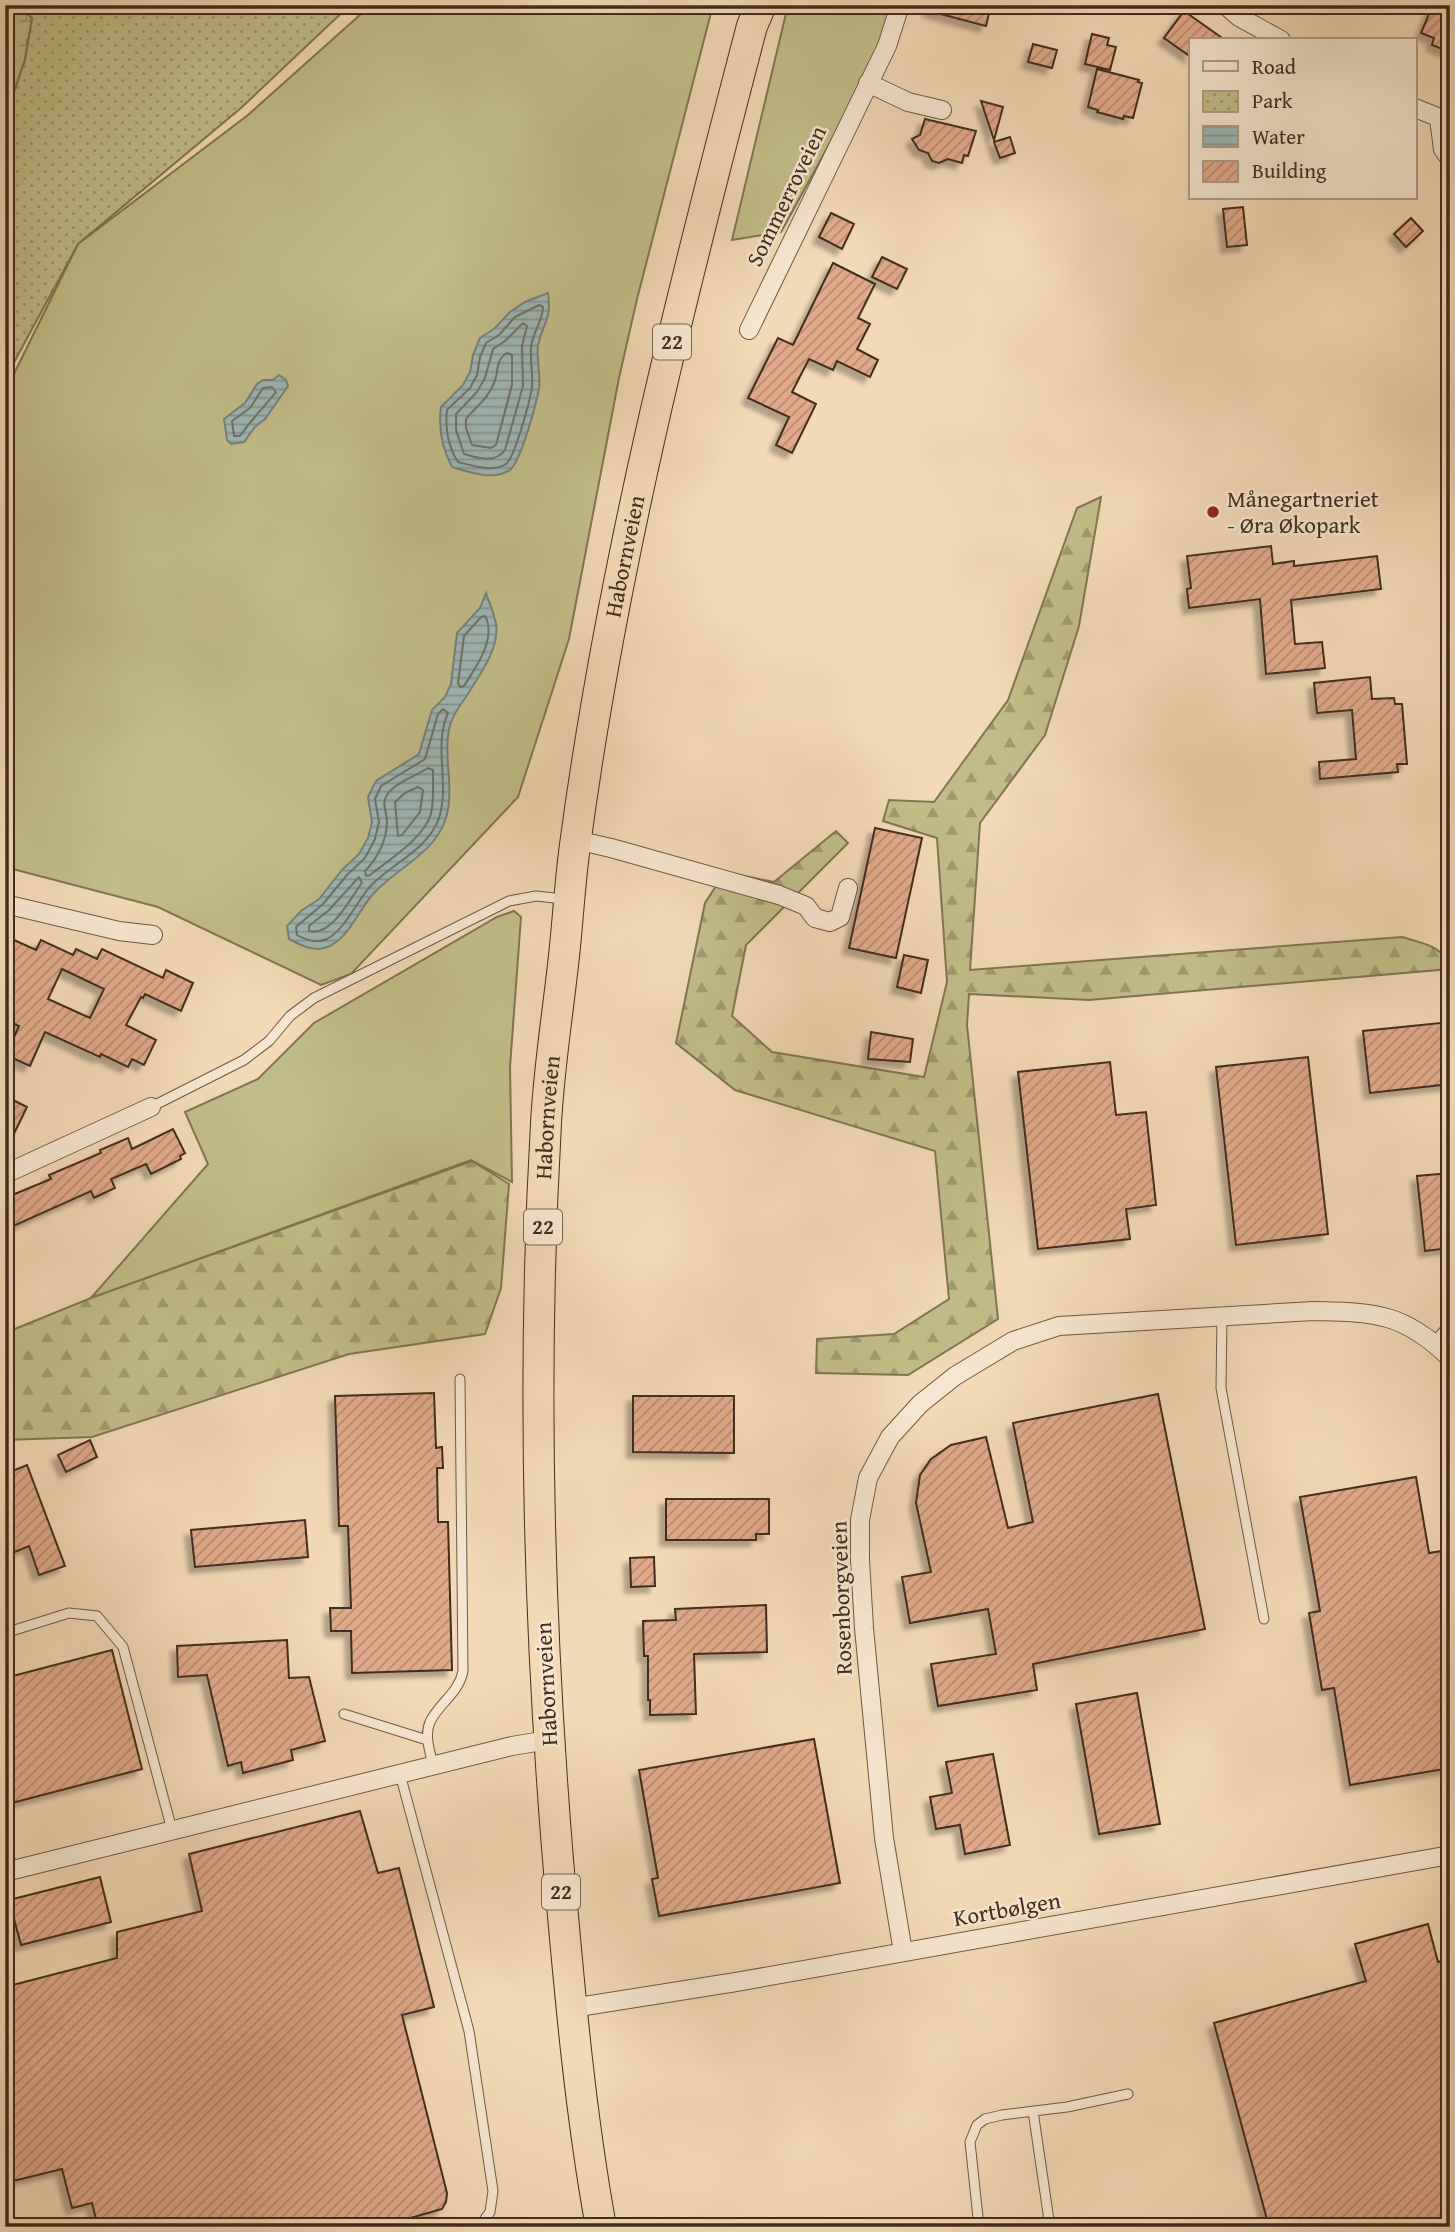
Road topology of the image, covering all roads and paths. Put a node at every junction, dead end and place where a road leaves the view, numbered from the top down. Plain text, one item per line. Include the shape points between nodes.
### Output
1 (900, 5) edge
2 (1225, 5) edge
3 (756, 12) edge
4 (1277, 38) edge
5 (868, 83) junction
6 (1416, 108) edge
7 (942, 110) dead end
8 (1444, 121) edge
9 (1450, 159) edge
10 (749, 330) dead end
11 (576, 840) junction
12 (848, 888) dead end
13 (568, 899) junction
14 (5, 904) edge
15 (153, 935) dead end
16 (151, 1107) joint
17 (5, 1174) edge
18 (1222, 1315) junction
19 (1450, 1324) edge
20 (1433, 1342) junction
21 (1450, 1358) edge
22 (460, 1379) dead end
23 (1264, 1619) dead end
24 (5, 1633) edge
25 (344, 1714) dead end
26 (427, 1740) junction
27 (548, 1740) junction
28 (433, 1765) junction
29 (400, 1774) junction
30 (172, 1830) junction
31 (5, 1842) edge
32 (1450, 1855) edge
33 (9, 1871) edge
34 (903, 1952) junction
35 (572, 2008) junction
36 (1128, 2094) dead end
37 (1033, 2111) junction
38 (479, 2227) edge
39 (601, 2227) edge
40 (979, 2227) edge
41 (1050, 2227) edge

1 - 5 street, Sommerroveien via 887,46
2 - 4 street
3 - 11 highway, Habornveien / 22 via 625,550
5 - 7 street via 908,102
5 - 10 street, Sommerroveien
6 - 8 street
8 - 9 street via 1443,149
11 - 12 street via 779,895 830,922 840,917
11 - 13 highway, Habornveien / 22
13 - 16 lane via 536,896 509,901 314,998 244,1060
13 - 27 highway, Habornveien / 22 via 546,1123 540,1295 540,1542
14 - 15 street
16 - 17 street
18 - 20 street, Rosenborgveien via 1352,1311 1409,1325
18 - 23 lane via 1220,1388
18 - 34 street, Rosenborgveien via 1059,1326 1013,1340 920,1404 890,1437 868,1478 860,1520 864,1628 884,1838
19 - 20 lane
20 - 21 street, Rosenborgveien
22 - 26 lane via 463,1671 457,1688 430,1721
24 - 30 lane via 69,1613 97,1616 123,1647
25 - 26 lane
26 - 28 lane
27 - 28 street
27 - 35 highway, Habornveien / 22
28 - 29 street
29 - 30 street
29 - 38 lane via 469,2031 493,2191 490,2212
30 - 33 street
31 - 33 lane
32 - 34 street, Kortbølgen
34 - 35 street, Kortbølgen
35 - 39 highway, Habornveien / 22
36 - 37 lane
37 - 40 lane via 985,2119 972,2134
37 - 41 lane

